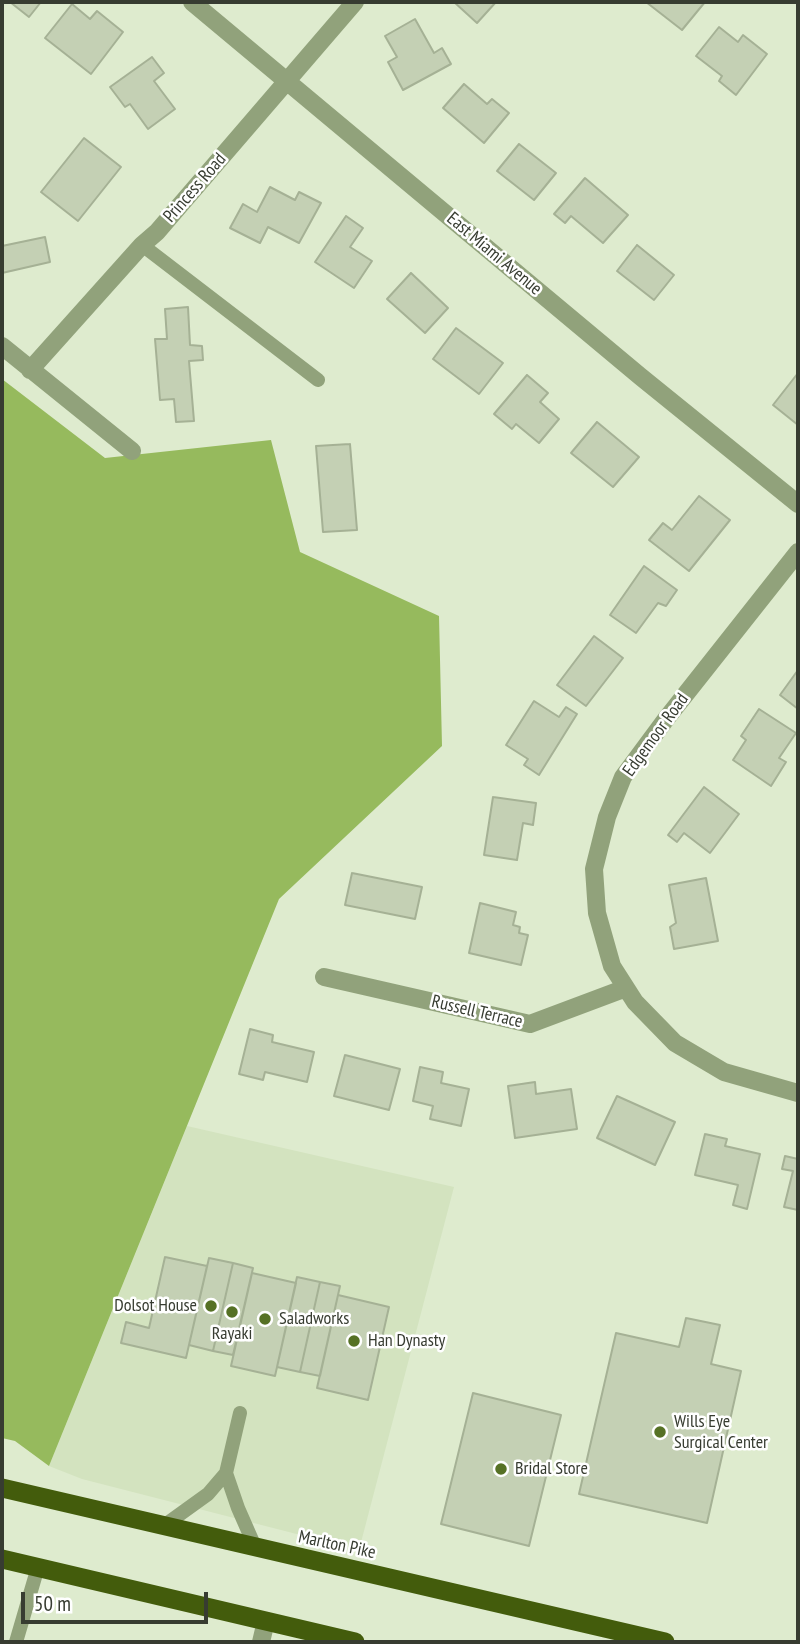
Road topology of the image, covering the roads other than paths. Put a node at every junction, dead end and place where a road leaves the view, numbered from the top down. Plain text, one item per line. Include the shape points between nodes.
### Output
1 (192, 2) edge
2 (355, 2) edge
3 (287, 81) junction
4 (142, 245) junction
5 (2, 346) edge
6 (30, 370) junction
7 (318, 380) dead end
8 (132, 451) dead end
9 (798, 504) edge
10 (798, 552) edge
11 (324, 977) dead end
12 (626, 988) junction
13 (798, 1093) edge
14 (240, 1413) dead end
15 (226, 1473) junction
16 (2, 1488) edge
17 (165, 1525) junction
18 (256, 1549) junction
19 (2, 1559) edge
20 (38, 1567) junction
21 (266, 1621) junction
22 (16, 1642) edge
23 (261, 1642) edge
24 (355, 1642) edge
25 (664, 1642) edge

1 - 3 street, East Miami Avenue
2 - 3 street, Princess Road
3 - 4 street, Princess Road
3 - 9 street, East Miami Avenue
4 - 6 street, Princess Road
4 - 7 lane
5 - 6 street
6 - 8 street
10 - 12 street, Edgemoor Road via 623,777 607,817 594,869 597,913 612,966
11 - 12 street, Russell Terrace via 530,1024
12 - 13 street, Edgemoor Road via 675,1042 714,1066
14 - 15 lane
15 - 17 lane via 208,1494
15 - 18 lane
16 - 17 highway, Marlton Pike
17 - 18 highway, Marlton Pike
18 - 25 highway, Marlton Pike
19 - 20 highway
20 - 21 highway
20 - 22 lane
21 - 23 street
21 - 24 highway

